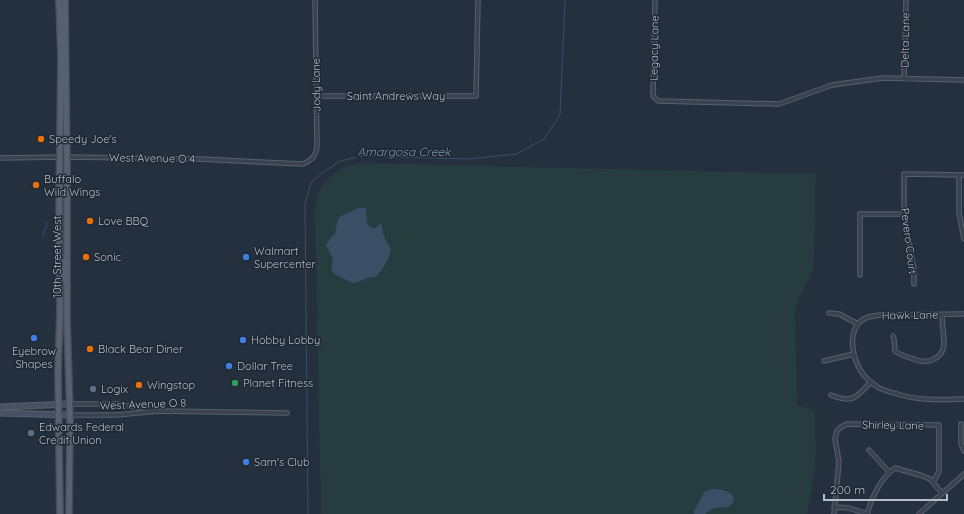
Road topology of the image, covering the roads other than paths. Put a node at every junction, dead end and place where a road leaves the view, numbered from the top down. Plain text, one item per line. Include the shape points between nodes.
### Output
1 (59, 0) edge
2 (65, 0) edge
3 (315, 0) edge
4 (478, 0) edge
5 (655, 0) edge
6 (906, 0) edge
7 (904, 79) junction
8 (964, 80) edge
9 (316, 96) junction
10 (60, 157) junction
11 (67, 157) junction
12 (0, 158) edge
13 (303, 164) joint
14 (959, 175) junction
15 (964, 175) edge
16 (904, 214) junction
17 (59, 234) junction
18 (964, 239) edge
19 (860, 275) dead end
20 (67, 282) junction
21 (914, 284) dead end
22 (829, 313) dead end
23 (964, 314) edge
24 (942, 315) junction
25 (858, 324) junction
26 (893, 336) dead end
27 (854, 354) junction
28 (824, 361) dead end
29 (871, 382) junction
30 (831, 395) dead end
31 (964, 399) edge
32 (59, 404) junction
33 (69, 404) junction
34 (0, 407) edge
35 (158, 411) junction
36 (0, 413) edge
37 (287, 414) dead end
38 (59, 415) junction
39 (70, 415) junction
40 (961, 424) dead end
41 (869, 450) dead end
42 (964, 451) edge
43 (890, 472) junction
44 (964, 474) edge
45 (932, 482) junction
46 (942, 493) junction
47 (834, 507) junction
48 (60, 514) edge
49 (69, 514) edge
50 (834, 514) edge
51 (868, 514) edge
52 (918, 514) edge

1 - 10 main road, 10th Street West
2 - 11 main road, 10th Street West
3 - 9 street, Jody Lane
4 - 9 street, Saint Andrews Way via 476,96
5 - 7 street, Legacy Lane via 653,96 658,101 779,104 832,84 883,78
6 - 7 street, Delta Lane
7 - 8 street
9 - 13 street, Jody Lane via 316,153
10 - 11 street, West Avenue O 4
10 - 12 street, West Avenue O 4
10 - 17 main road, 10th Street West
11 - 13 street, West Avenue O 4
11 - 20 main road, 10th Street West
14 - 15 street
14 - 16 street, Pevero Court via 904,174
14 - 18 street via 959,213
16 - 19 street via 860,214
16 - 21 street, Pevero Court via 914,269
17 - 20 main road via 63,239 64,278
17 - 32 main road, 10th Street West
20 - 33 main road, 10th Street West
22 - 25 street via 839,314
23 - 24 street, Hawk Lane
24 - 25 street, Hawk Lane via 880,315 869,317
24 - 26 street via 943,349 933,360 923,362 899,354 895,351
25 - 27 street via 854,331
27 - 28 street
27 - 29 street via 860,370
29 - 30 street via 860,395 852,399 840,399
29 - 31 street via 881,389 908,398
32 - 33 street
32 - 34 street
32 - 38 main road, 10th Street West
33 - 35 street via 117,404
33 - 39 main road, 10th Street West
35 - 37 street, West Avenue O 8
35 - 39 street, West Avenue O 8 via 117,415
36 - 38 street, West Avenue O 8
38 - 39 street, West Avenue O 8
38 - 48 main road, 10th Street West
39 - 49 main road, 10th Street West
40 - 42 street via 961,443
41 - 43 street
43 - 45 street via 895,468 920,475
43 - 51 street via 871,502
44 - 46 street
45 - 46 street
45 - 47 street, Shirley Lane via 939,472 939,425 847,424 837,431 839,462
46 - 52 street
47 - 50 street
47 - 51 street via 849,508

